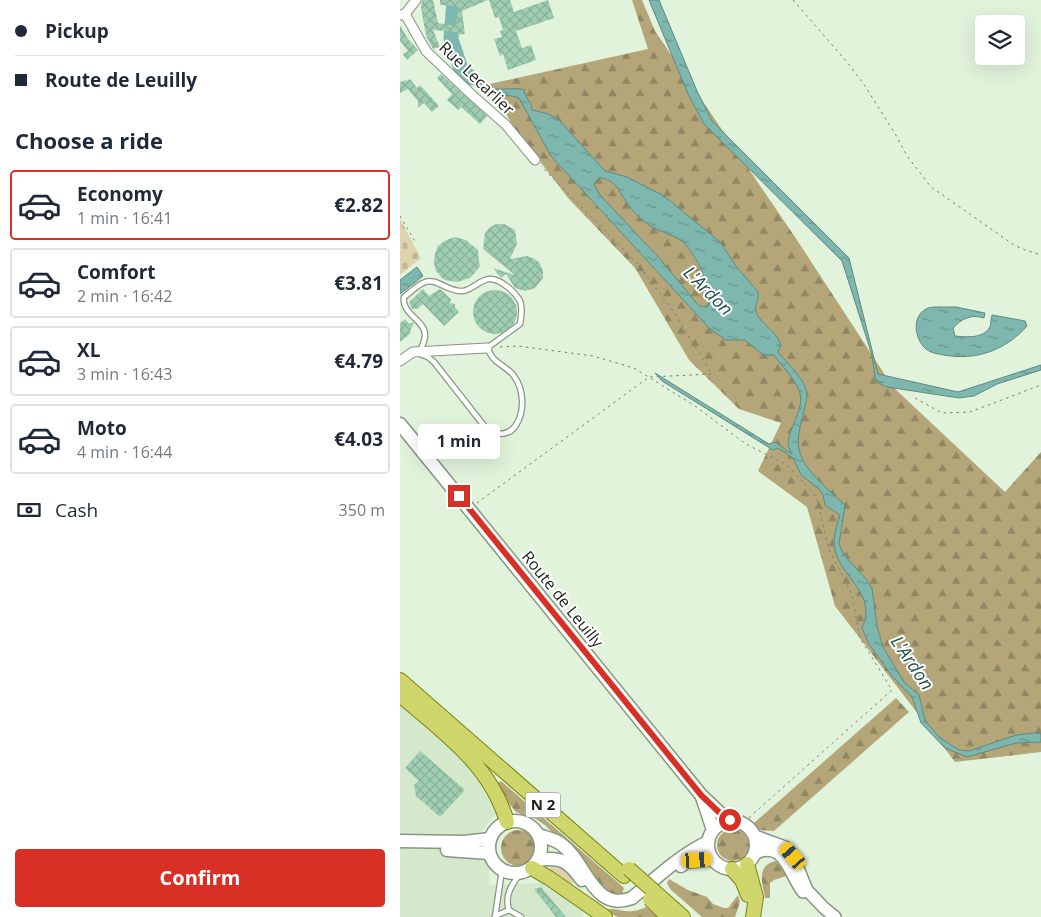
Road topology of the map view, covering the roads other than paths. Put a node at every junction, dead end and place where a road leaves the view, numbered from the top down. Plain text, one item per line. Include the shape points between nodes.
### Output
1 (416, 0) edge
2 (402, 15) edge
3 (535, 160) road end
4 (487, 348) junction
5 (417, 352) junction
6 (400, 361) edge
7 (400, 424) edge
8 (400, 680) edge
9 (400, 695) edge
10 (701, 795) junction
11 (507, 822) junction
12 (737, 822) junction
13 (713, 830) junction
14 (539, 835) junction
15 (755, 836) junction
16 (490, 839) junction
17 (400, 842) edge
18 (708, 842) junction
19 (400, 849) edge
20 (489, 853) junction
21 (712, 859) junction
22 (751, 859) junction
23 (530, 867) junction
24 (732, 869) junction
25 (502, 870) junction
26 (824, 908) junction
27 (509, 910) junction
28 (673, 915) edge
29 (495, 917) edge
30 (521, 917) edge
31 (605, 917) edge
32 (745, 917) edge
33 (753, 917) edge
34 (834, 917) edge

1 - 2 street
2 - 3 street, Rue Lecarlier via 426,51 506,125
4 - 5 street
4 - 5 lane via 494,360 514,376 520,390 523,403 520,420 507,433 488,432 434,362
4 - 5 lane via 520,324 521,318 521,303 515,294 491,278 462,291 454,291 437,282 422,283 404,297 405,307 424,330 425,336
5 - 6 street
7 - 10 main road, Route de Leuilly
8 - 28 main road, N 2, bridge
9 - 11 main road via 477,764 501,802
10 - 12 main road via 723,816
10 - 13 main road
11 - 14 main road via 529,824
11 - 16 main road via 497,828
12 - 13 main road via 724,822
12 - 15 main road via 748,826
13 - 18 main road
14 - 18 main road via 561,845 603,898 614,902 632,898
14 - 23 main road via 542,852
15 - 22 main road
15 - 26 street via 785,847 793,856 808,890
16 - 17 main road
16 - 20 main road
18 - 21 main road
19 - 20 main road
20 - 25 main road
21 - 23 main road via 686,862 625,908 601,904 561,859 552,858
21 - 24 main road via 718,865
22 - 24 main road
22 - 26 street via 770,850 779,854 788,863 801,891
22 - 33 main road via 756,897
23 - 25 main road via 514,874
23 - 27 lane via 510,888
23 - 31 main road
24 - 32 main road via 748,893
25 - 29 lane
26 - 34 street
27 - 29 lane
27 - 30 lane

